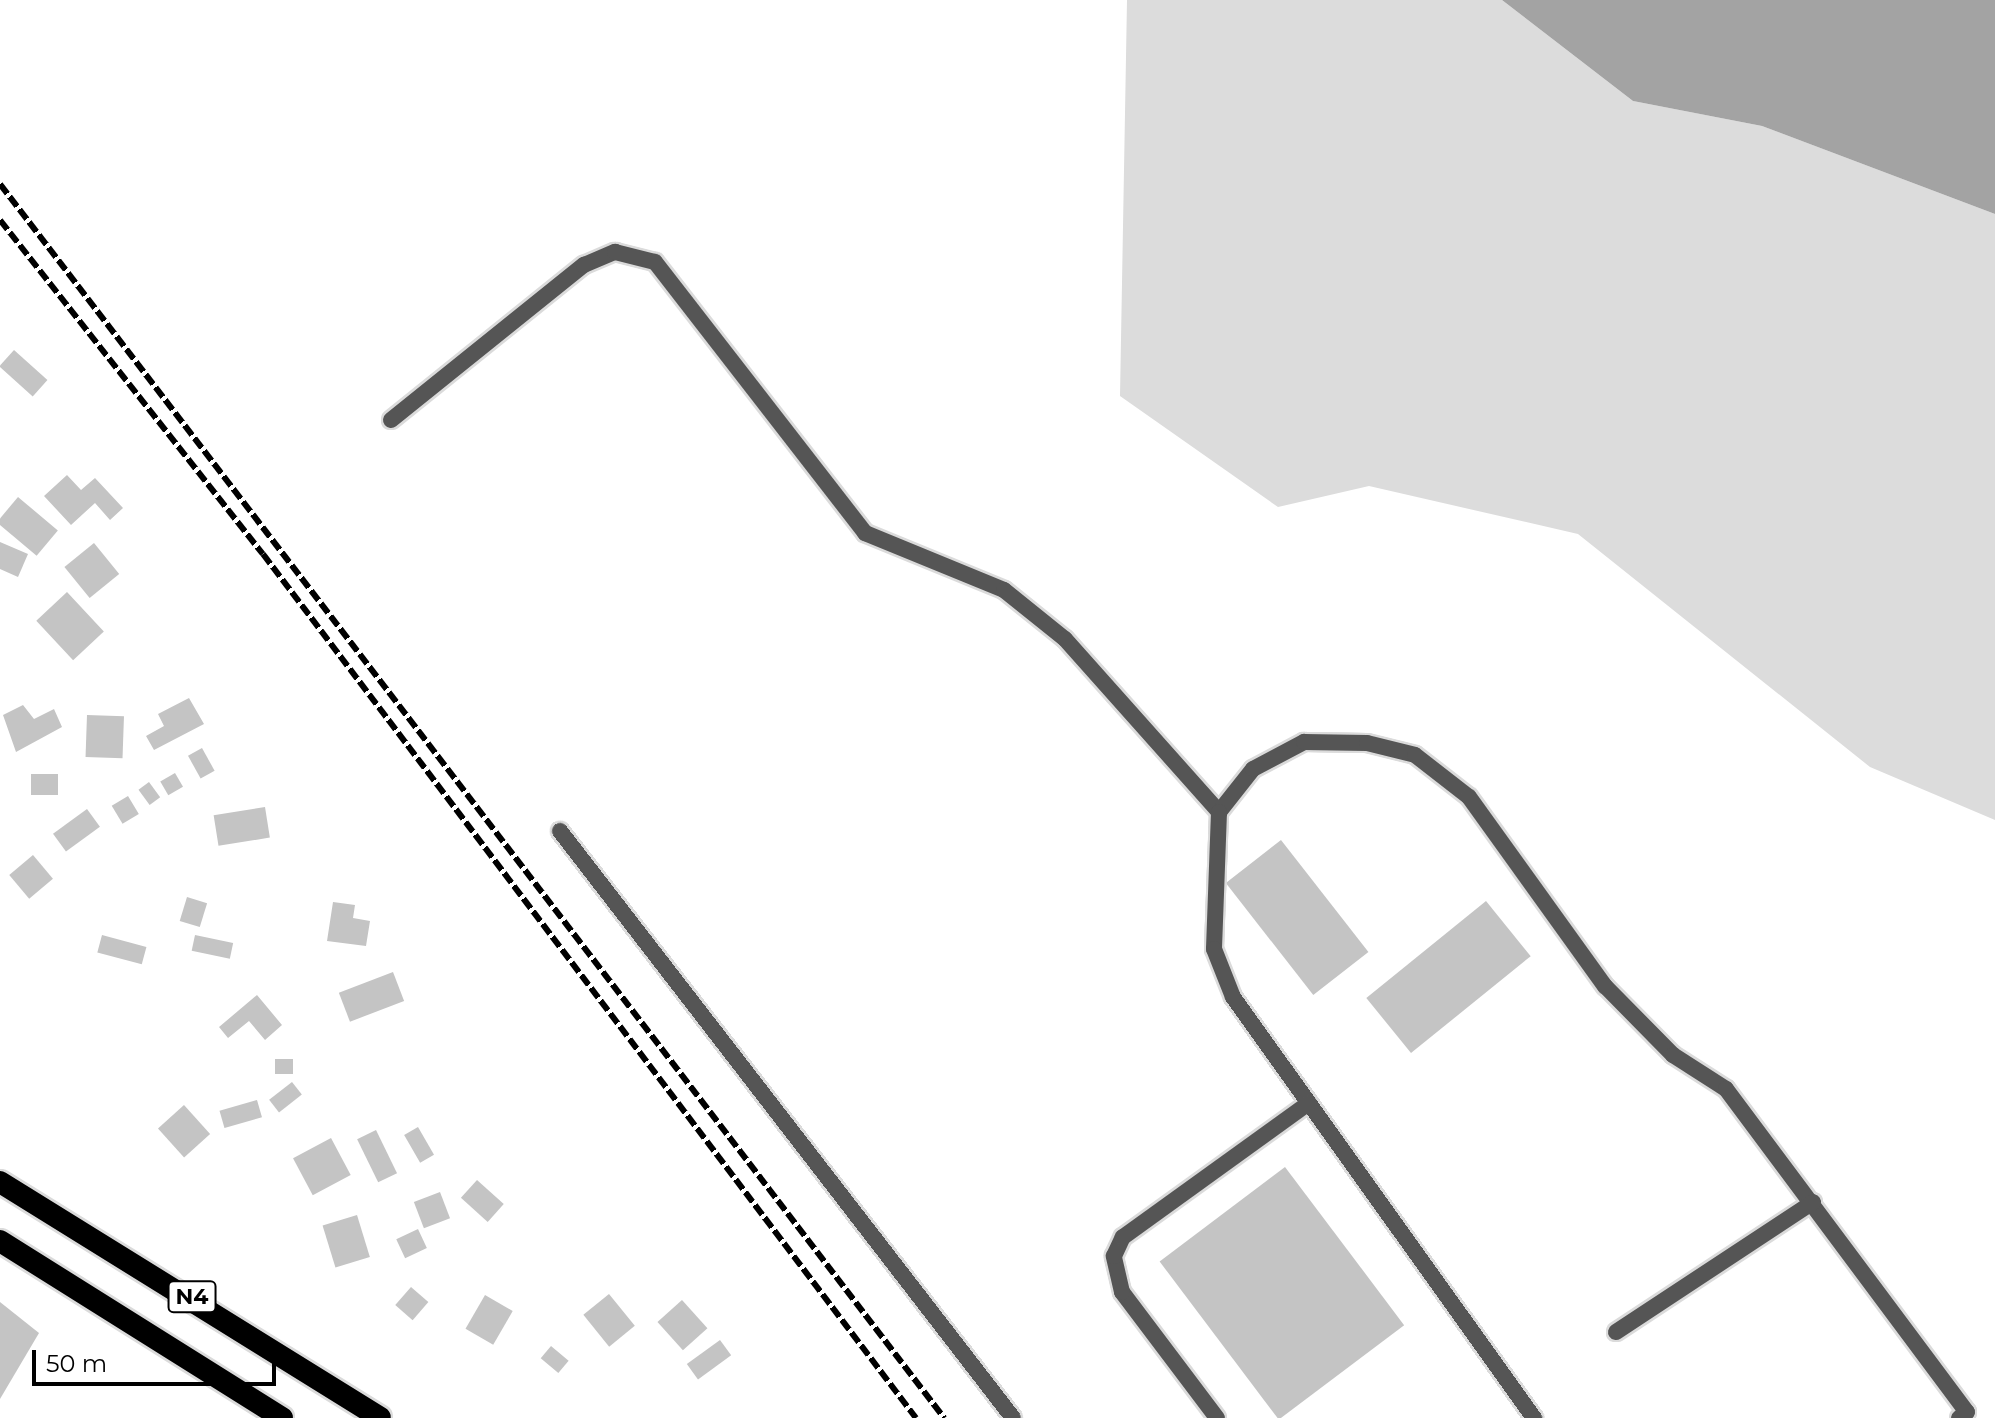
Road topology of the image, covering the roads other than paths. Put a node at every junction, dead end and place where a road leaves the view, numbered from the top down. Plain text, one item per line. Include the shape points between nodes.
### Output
1 (391, 420) dead end
2 (1219, 812) junction
3 (560, 831) dead end
4 (1309, 1103) junction
5 (0, 1182) edge
6 (1813, 1202) junction
7 (0, 1241) edge
8 (1616, 1332) dead end
9 (1966, 1416) edge
10 (282, 1418) edge
11 (380, 1418) edge
12 (1013, 1418) edge
13 (1217, 1418) edge
14 (1534, 1418) edge

1 - 2 lane via 584,265 615,252 655,262 865,533 1004,590 1065,639
2 - 4 lane via 1214,949 1233,997
2 - 6 lane via 1253,769 1304,742 1367,743 1415,755 1469,797 1605,986 1673,1055 1726,1089
3 - 12 lane
4 - 13 lane via 1123,1237 1114,1256 1122,1292
4 - 14 lane
5 - 11 highway, N4
6 - 8 lane
6 - 9 lane
7 - 10 highway, N4

